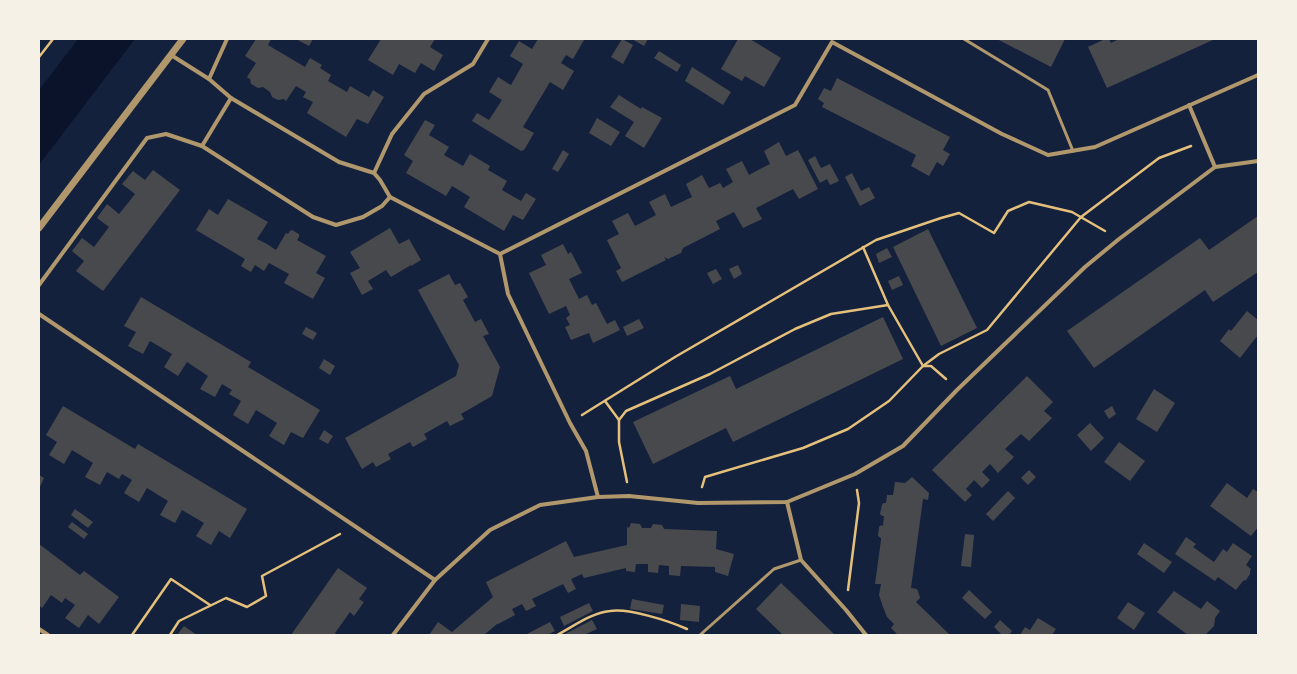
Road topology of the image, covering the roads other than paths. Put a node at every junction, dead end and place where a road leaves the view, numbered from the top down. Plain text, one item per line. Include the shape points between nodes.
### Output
1 (183, 39) edge
2 (227, 39) edge
3 (488, 39) edge
4 (964, 39) edge
5 (171, 55) junction
6 (1258, 75) edge
7 (208, 79) junction
8 (230, 98) junction
9 (1189, 105) junction
10 (202, 146) junction
11 (1073, 151) junction
12 (1258, 161) edge
13 (1215, 167) junction
14 (374, 173) junction
15 (390, 197) junction
16 (39, 228) edge
17 (500, 254) junction
18 (39, 284) edge
19 (39, 314) edge
20 (598, 497) junction
21 (787, 502) junction
22 (801, 560) junction
23 (435, 580) junction
24 (39, 629) edge
25 (48, 635) edge
26 (393, 635) edge
27 (700, 635) edge
28 (866, 635) edge

1 - 5 street
2 - 7 street
3 - 14 street via 473,64 424,94 392,134
4 - 11 lane via 1048,90
5 - 7 street
5 - 16 street
6 - 9 street
7 - 8 street
8 - 10 street
8 - 14 street via 339,162
9 - 11 street via 1095,147
9 - 13 street
10 - 15 street via 313,217 336,225 364,218
10 - 18 street via 166,134 147,138
11 - 17 street via 1048,155 1009,137 832,42 795,105
12 - 13 street
13 - 21 street via 1086,267 958,390 904,446 855,474
14 - 15 street
15 - 17 street
17 - 20 street via 508,294 586,451
19 - 23 street
20 - 21 street via 629,496 698,503
20 - 23 street via 540,505 490,530
21 - 22 street
22 - 27 lane via 774,569
22 - 28 street
23 - 26 street
24 - 25 street

